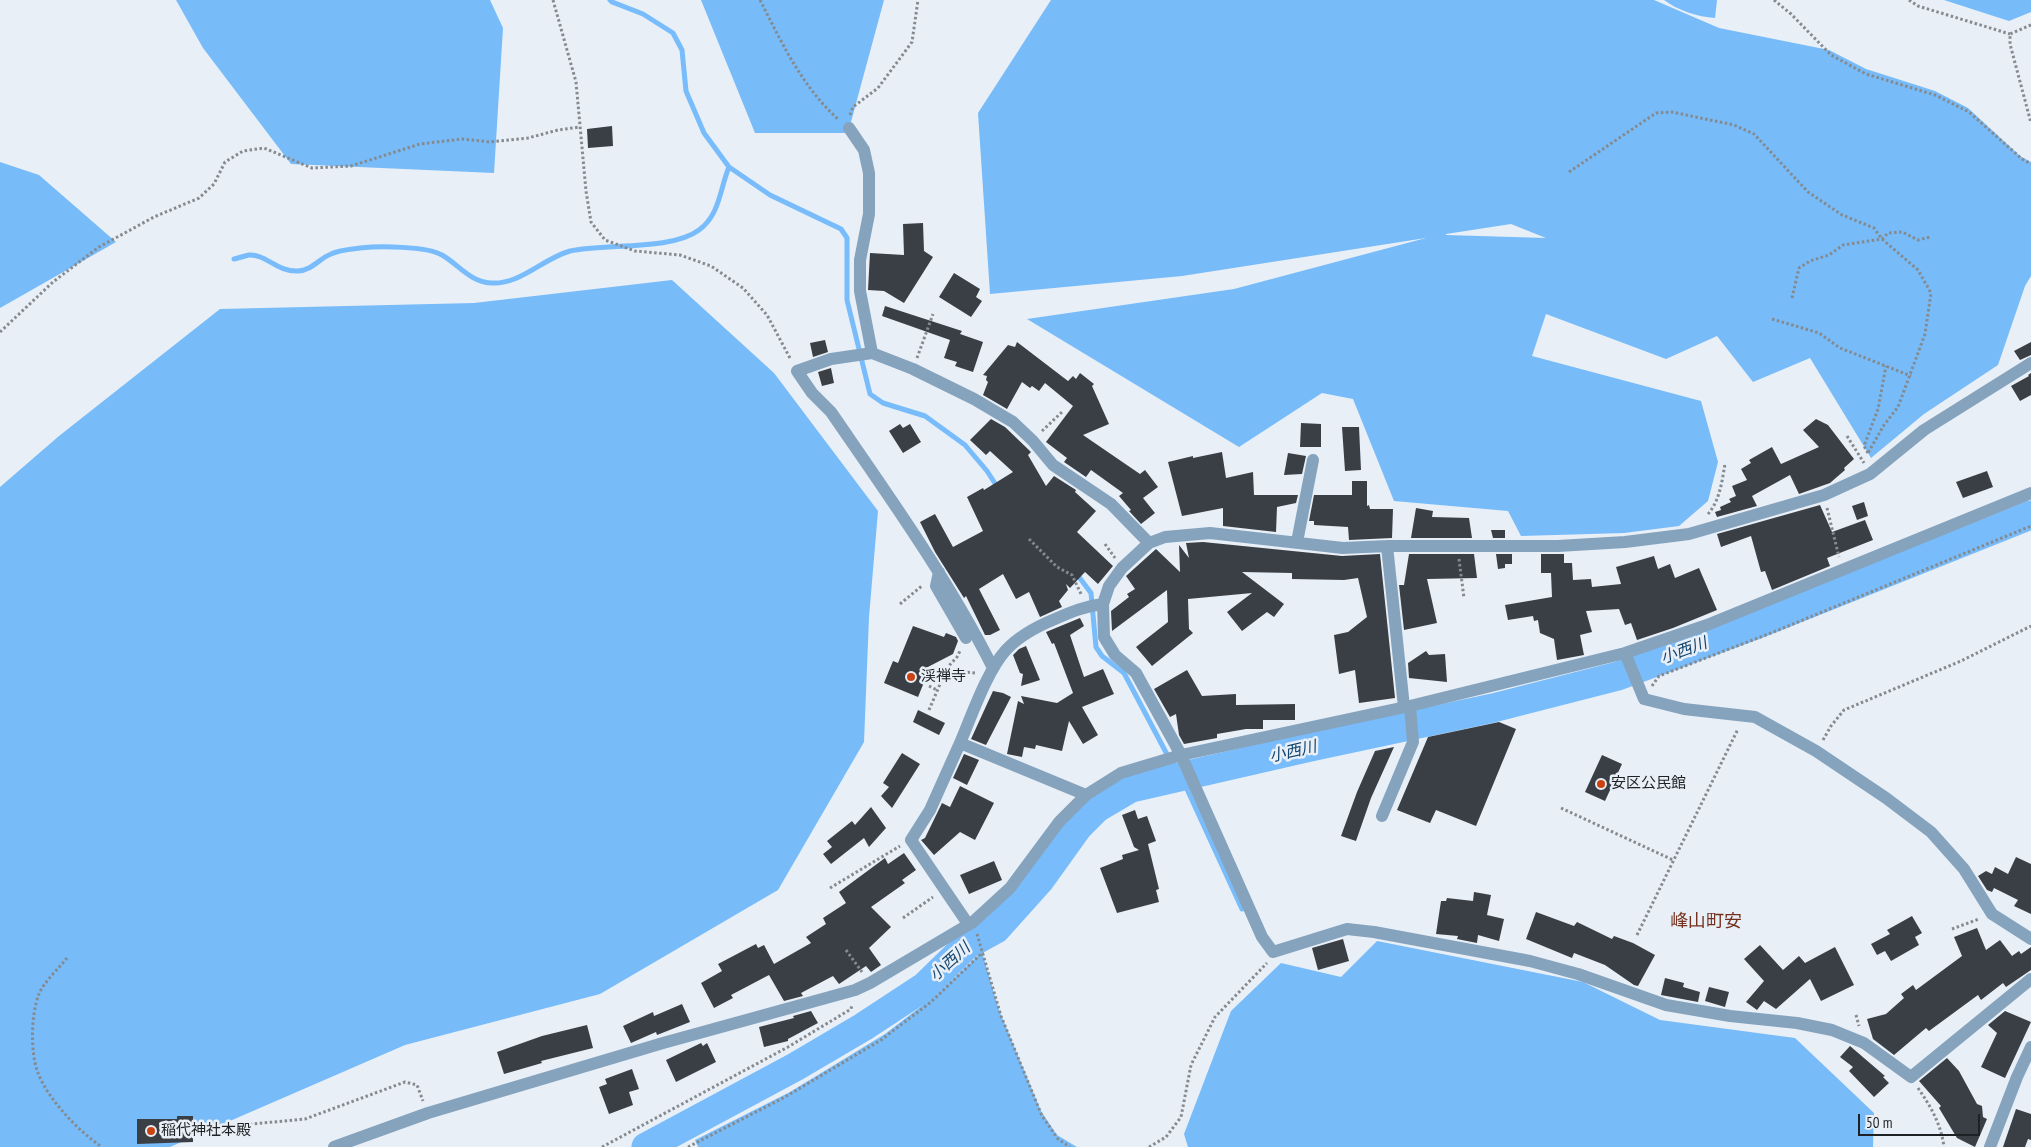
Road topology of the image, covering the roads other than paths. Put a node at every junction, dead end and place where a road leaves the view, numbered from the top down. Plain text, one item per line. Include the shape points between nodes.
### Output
1 (848, 128) road end
2 (872, 353) junction
3 (2031, 363) edge
4 (1313, 460) dead end
5 (2031, 493) edge
6 (1297, 542) junction
7 (1149, 543) junction
8 (1387, 546) junction
9 (939, 572) junction
10 (1103, 604) junction
11 (966, 638) road end
12 (1625, 654) junction
13 (994, 668) junction
14 (1407, 707) junction
15 (960, 743) junction
16 (1181, 755) junction
17 (1086, 795) junction
18 (1382, 816) dead end
19 (971, 923) junction
20 (2031, 939) edge
21 (2031, 979) edge
22 (2031, 1047) edge
23 (334, 1147) edge
24 (1990, 1147) edge

1 - 2 street via 864,150 869,173 869,214 860,260 860,292
2 - 7 street via 913,369 1013,422 1053,465 1111,504
2 - 9 street via 831,358 797,371 831,412
3 - 8 street via 1924,430 1873,472 1824,495 1689,534 1558,546
4 - 6 street
5 - 12 street via 1707,625
6 - 7 street via 1210,533 1165,537
6 - 8 street via 1342,548
7 - 10 street via 1122,568 1109,586
8 - 14 street
9 - 11 street via 936,586
9 - 13 street
10 - 13 street via 1085,606 1025,634 1006,650
10 - 16 street via 1104,637 1115,655 1136,673
12 - 14 street
12 - 20 street via 1644,700 1684,709 1755,716 1816,751 1886,798 1931,832 1964,869 1992,914
13 - 15 street
14 - 16 street
14 - 18 street via 1413,742
15 - 17 street
15 - 19 street via 930,810 911,840
16 - 17 street via 1121,772
16 - 21 street via 1262,937 1273,952 1346,930 1374,932 1530,961 1666,1005 1730,1016 1796,1022 1832,1030 1864,1043 1911,1077
17 - 19 street via 1059,822 1010,888
19 - 23 street via 855,990 428,1113
22 - 24 street

